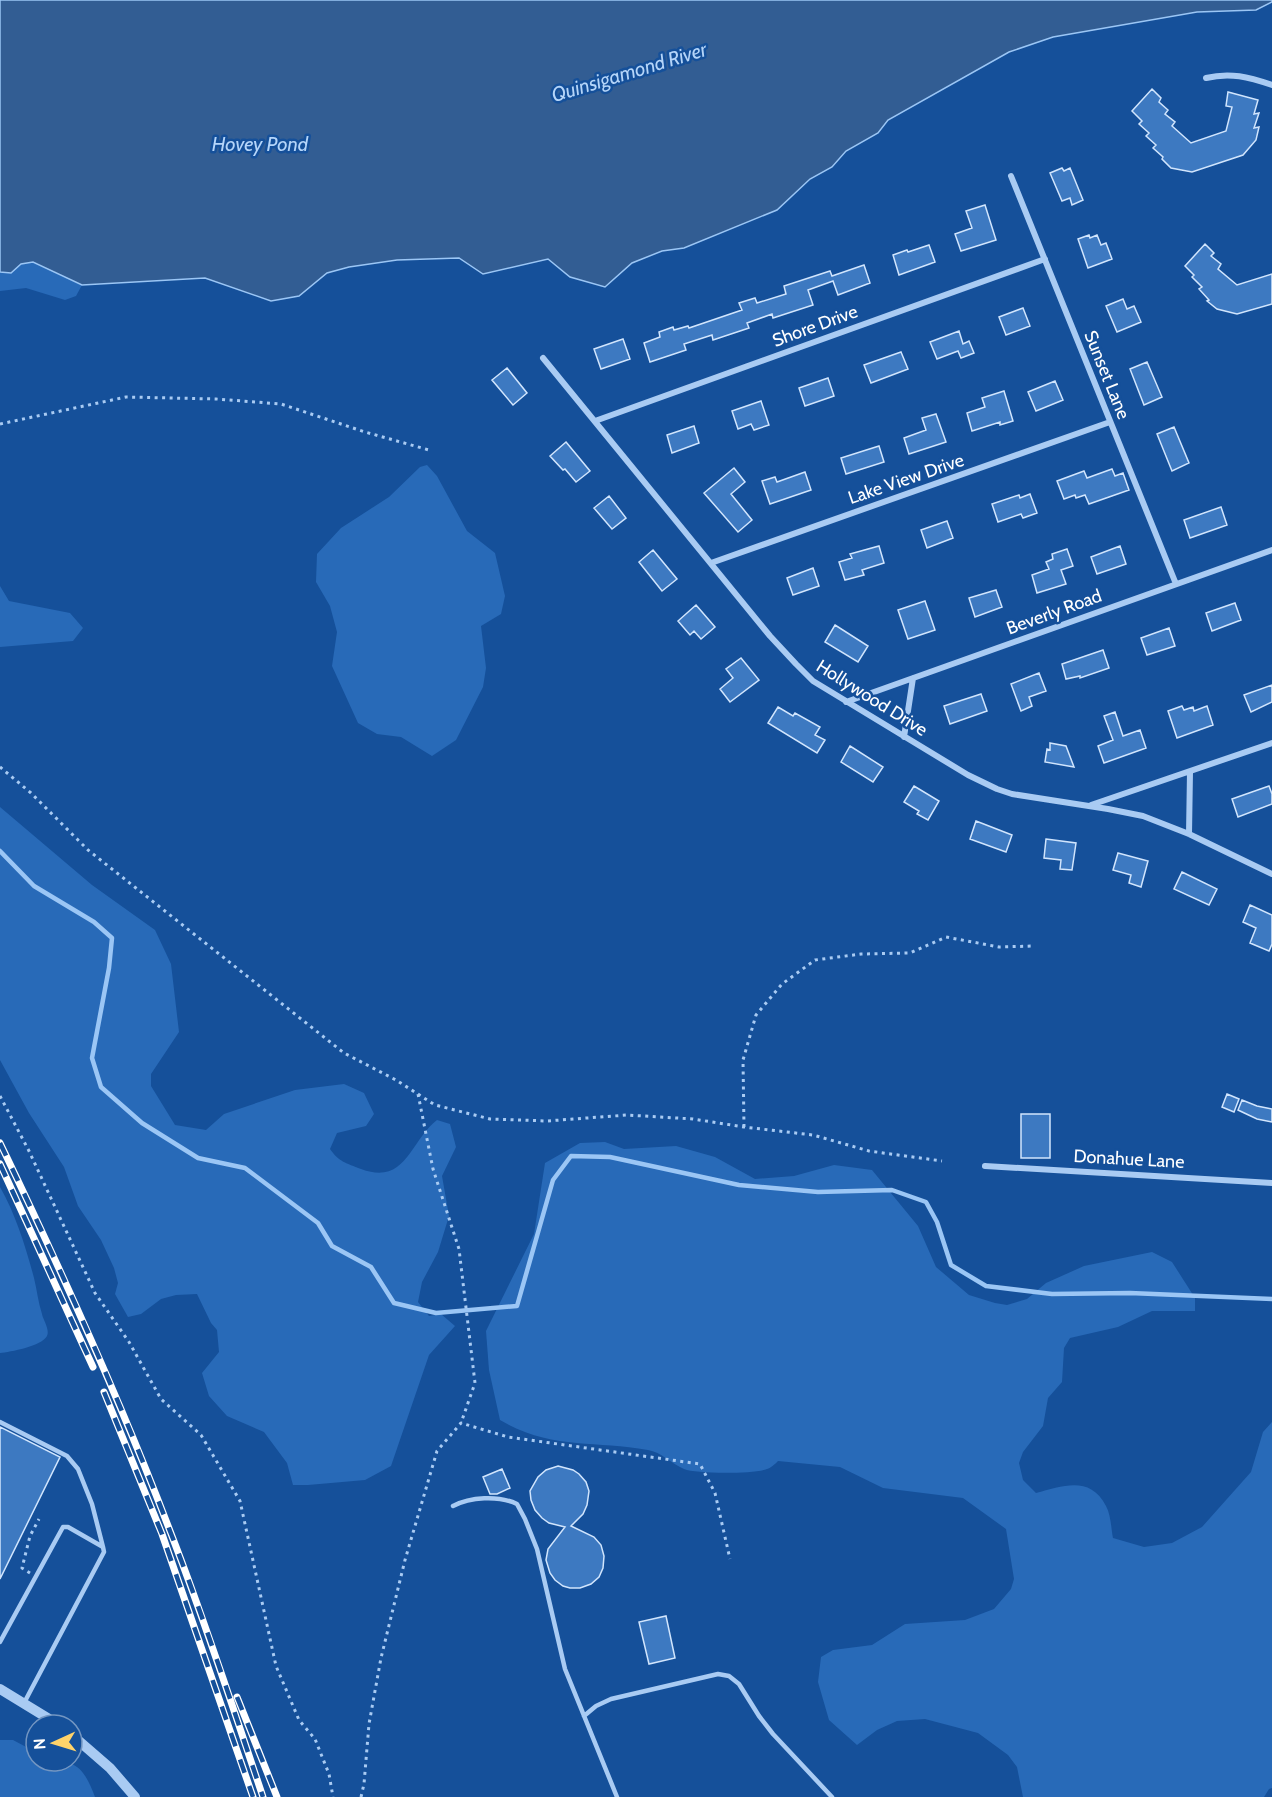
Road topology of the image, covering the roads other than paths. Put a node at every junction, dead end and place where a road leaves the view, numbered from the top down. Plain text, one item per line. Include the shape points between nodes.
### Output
1 (1206, 78) dead end
2 (1272, 85) edge
3 (1011, 176) dead end
4 (1045, 259) junction
5 (543, 358) dead end
6 (595, 421) junction
7 (1110, 422) junction
8 (1272, 550) edge
9 (711, 563) junction
10 (1176, 584) junction
11 (913, 678) junction
12 (846, 702) junction
13 (904, 737) junction
14 (1272, 742) edge
15 (1190, 771) junction
16 (1090, 806) junction
17 (1189, 834) junction
18 (1272, 874) edge
19 (985, 1166) dead end
20 (1272, 1183) edge
21 (0, 1422) edge
22 (453, 1506) dead end
23 (103, 1547) junction
24 (2, 1634) edge
25 (0, 1642) edge
26 (0, 1689) edge
27 (24, 1702) junction
28 (41, 1713) edge
29 (584, 1716) junction
30 (84, 1745) edge
31 (135, 1797) edge
32 (617, 1797) edge
33 (832, 1797) edge

1 - 2 street via 1240,75
3 - 4 street, Sunset Lane
4 - 6 street, Shore Drive
4 - 7 street, Sunset Lane
5 - 6 street, Hollywood Drive
6 - 9 street, Hollywood Drive
7 - 9 street, Lake View Drive
7 - 10 street, Sunset Lane
8 - 10 street, Beverly Road
9 - 12 street, Hollywood Drive via 795,664
10 - 11 street, Beverly Road
11 - 12 street, Beverly Road
11 - 13 street
12 - 13 street, Hollywood Drive
13 - 16 street, Hollywood Drive via 997,789
14 - 15 street
15 - 16 street
15 - 17 street
16 - 17 street, Hollywood Drive via 1143,816
17 - 18 street, Hollywood Drive
19 - 20 street, Donahue Lane
21 - 23 lane via 67,1456 78,1469
22 - 29 lane via 477,1499 502,1498 517,1504 537,1549 565,1670
23 - 24 lane via 63,1527
23 - 27 lane via 104,1552
24 - 25 lane
26 - 27 street
27 - 28 street
29 - 32 lane
29 - 33 lane via 610,1700 718,1674 729,1676 739,1684 773,1734
30 - 31 street

